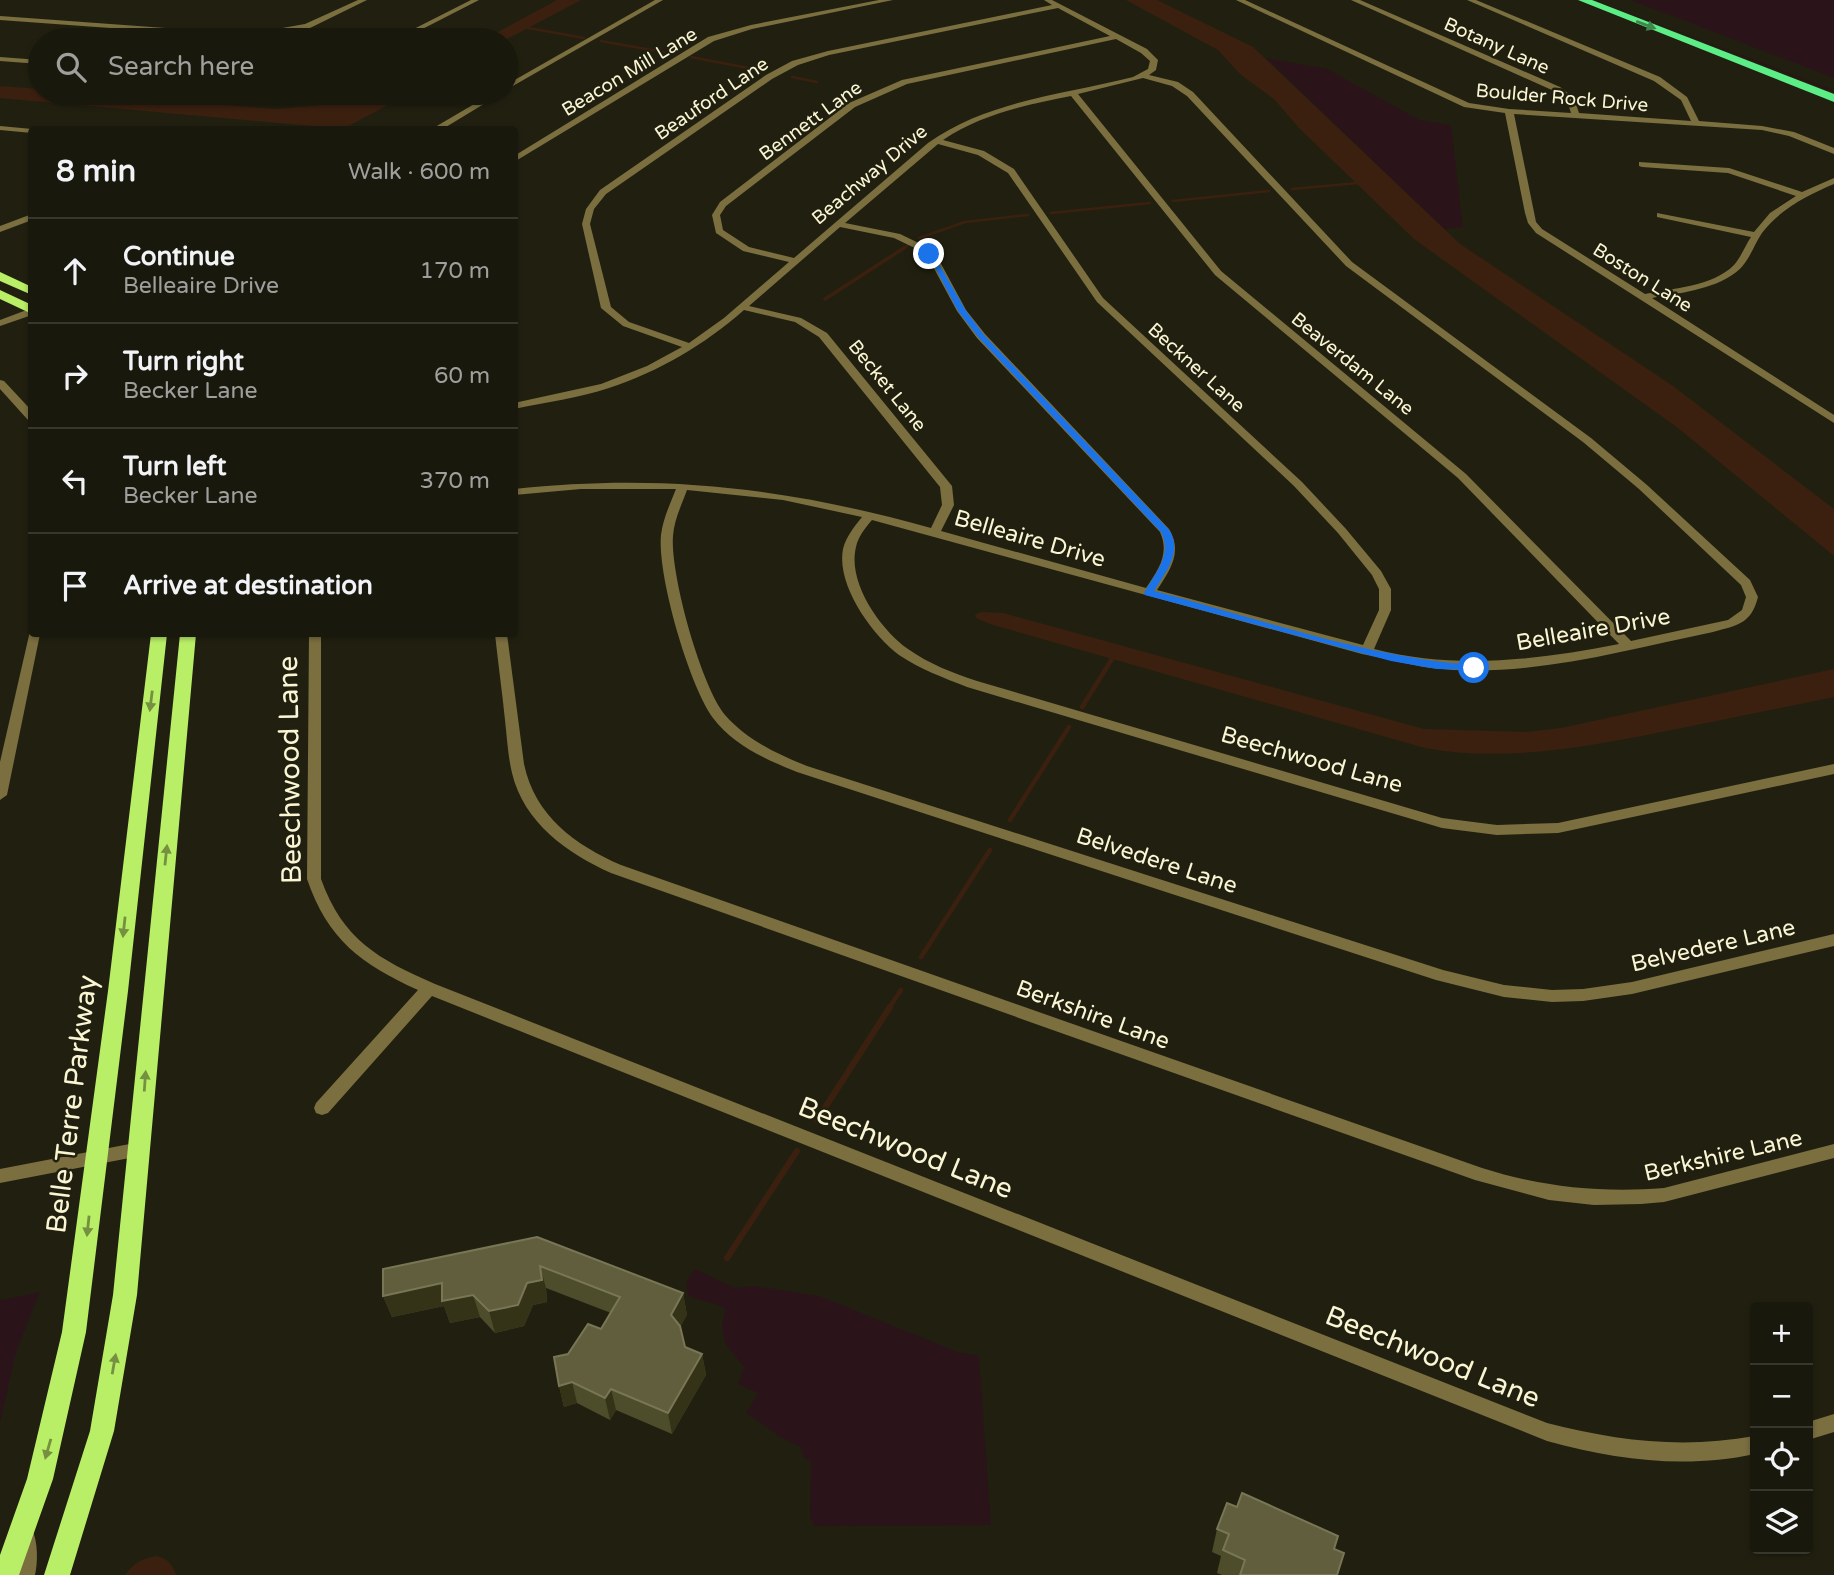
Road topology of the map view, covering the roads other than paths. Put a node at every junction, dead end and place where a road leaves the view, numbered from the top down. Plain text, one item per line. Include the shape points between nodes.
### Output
1 (364, 0) edge
2 (476, 0) edge
3 (660, 0) edge
4 (890, 0) edge
5 (1047, 0) edge
6 (1239, 0) edge
7 (1354, 0) edge
8 (1470, 0) edge
9 (1583, 0) edge
10 (1613, 0) edge
11 (1059, 6) junction
12 (0, 18) edge
13 (138, 28) edge
14 (302, 28) edge
15 (420, 28) edge
16 (1117, 37) junction
17 (0, 59) edge
18 (28, 61) edge
19 (1144, 76) junction
20 (518, 81) edge
21 (1834, 85) edge
22 (1074, 94) junction
23 (1834, 98) edge
24 (477, 105) edge
25 (1509, 111) junction
26 (1576, 115) junction
27 (1696, 123) junction
28 (441, 126) edge
29 (0, 128) edge
30 (28, 131) edge
31 (936, 141) junction
32 (1834, 150) edge
33 (518, 157) edge
34 (1642, 164) dead end
35 (1834, 181) edge
36 (1803, 195) junction
37 (1660, 215) dead end
38 (28, 218) edge
39 (837, 224) junction
40 (0, 229) edge
41 (1756, 234) junction
42 (795, 261) junction
43 (0, 276) edge
44 (28, 290) edge
45 (0, 293) edge
46 (1642, 297) junction
47 (742, 307) junction
48 (28, 309) edge
49 (28, 312) edge
50 (0, 323) edge
51 (690, 348) junction
52 (0, 383) edge
53 (518, 405) edge
54 (28, 414) edge
55 (1834, 421) edge
56 (683, 486) junction
57 (518, 492) edge
58 (869, 516) junction
59 (933, 533) junction
60 (1149, 593) junction
61 (32, 637) edge
62 (159, 637) edge
63 (188, 637) edge
64 (315, 637) edge
65 (501, 637) edge
66 (1627, 645) junction
67 (1367, 651) junction
68 (1834, 769) edge
69 (0, 796) edge
70 (1834, 940) edge
71 (429, 988) junction
72 (322, 1108) dead end
73 (140, 1149) junction
74 (1834, 1152) edge
75 (96, 1158) junction
76 (0, 1176) edge
77 (1834, 1423) edge
78 (1813, 1429) edge
79 (1750, 1446) edge
80 (24, 1525) junction
81 (6, 1575) edge
82 (24, 1575) edge
83 (57, 1575) edge

1 - 14 street
2 - 15 street
3 - 20 street
4 - 33 street, Beacon Mill Lane via 718,36
5 - 11 street
6 - 25 street, Boulder Rock Drive via 1453,100
7 - 26 street, Botany Lane via 1557,89 1571,100
8 - 27 street, Boulder Rock Drive via 1657,79 1684,99
9 -> 23 highway
10 - 21 highway
11 - 16 street
11 - 51 street, Beauford Lane via 795,63 603,192 590,209 586,224 606,308 626,324
12 - 13 street
16 - 19 street via 1152,57 1154,67
16 - 42 street, Bennett Lane via 905,82 852,106 723,204 716,215 719,231 735,244
17 - 18 street
19 - 22 street, Beachway Drive
19 - 66 street, Belleaire Drive via 1186,91 1349,264 1587,440 1749,588 1751,607 1732,623
22 - 31 street, Beachway Drive via 978,117
22 - 66 street, Beaverdam Lane via 1232,287 1455,469
24 - 28 street
25 - 26 street, Boulder Rock Drive
25 - 46 street, Boston Lane via 1534,225
26 - 27 street, Boulder Rock Drive
27 - 32 street, Boulder Rock Drive via 1774,130
29 - 30 street
31 - 39 street, Beachway Drive
31 - 67 street, Beckner Lane via 981,153 1011,171 1100,300 1298,484 1342,531 1385,589 1385,610
34 - 36 street via 1729,171
35 - 36 street
36 - 41 street
37 - 41 street
38 - 40 street
39 - 42 street, Beachway Drive
39 - 60 street via 897,236 927,251 981,337 1161,525 1171,551
41 - 46 street via 1741,263 1729,274
42 - 47 street, Beachway Drive
43 - 44 main road
45 - 48 main road
46 - 55 street, Boston Lane
47 - 51 street, Beachway Drive
47 - 59 street, Becket Lane via 804,323 843,357 946,486 948,510
49 - 50 street
51 - 53 street, Beachway Drive via 604,386
52 - 54 street
56 - 57 street, Belleaire Drive via 592,485
56 - 58 street, Belleaire Drive via 774,495
56 - 70 street, Belvedere Lane via 670,524 667,552 702,690 737,734 802,769 1442,976 1504,991 1568,996 1615,991
58 - 59 street, Belleaire Drive
58 - 68 street, Beechwood Lane via 851,542 850,574 872,624 919,662 972,684 1442,822 1497,830 1558,828
59 - 60 street, Belleaire Drive
60 - 67 street, Belleaire Drive
61 - 69 street
62 -> 75 main road, Belle Terre Parkway
73 -> 63 main road
64 - 71 street, Beechwood Lane via 313,849 319,898 356,948
65 - 74 street, Berkshire Lane via 523,788 553,830 580,851 616,869 1533,1191 1581,1198 1664,1195
66 - 67 street, Belleaire Drive via 1486,668 1425,664
71 - 72 street
71 - 79 street, Beechwood Lane via 1548,1432 1645,1454 1699,1455
73 - 75 street
83 -> 73 main road via 102,1431 125,1295
75 - 76 street
75 -> 80 main road, Belle Terre Parkway via 66,1372
77 - 78 street
80 - 81 main road, Belle Terre Parkway
80 - 82 street

